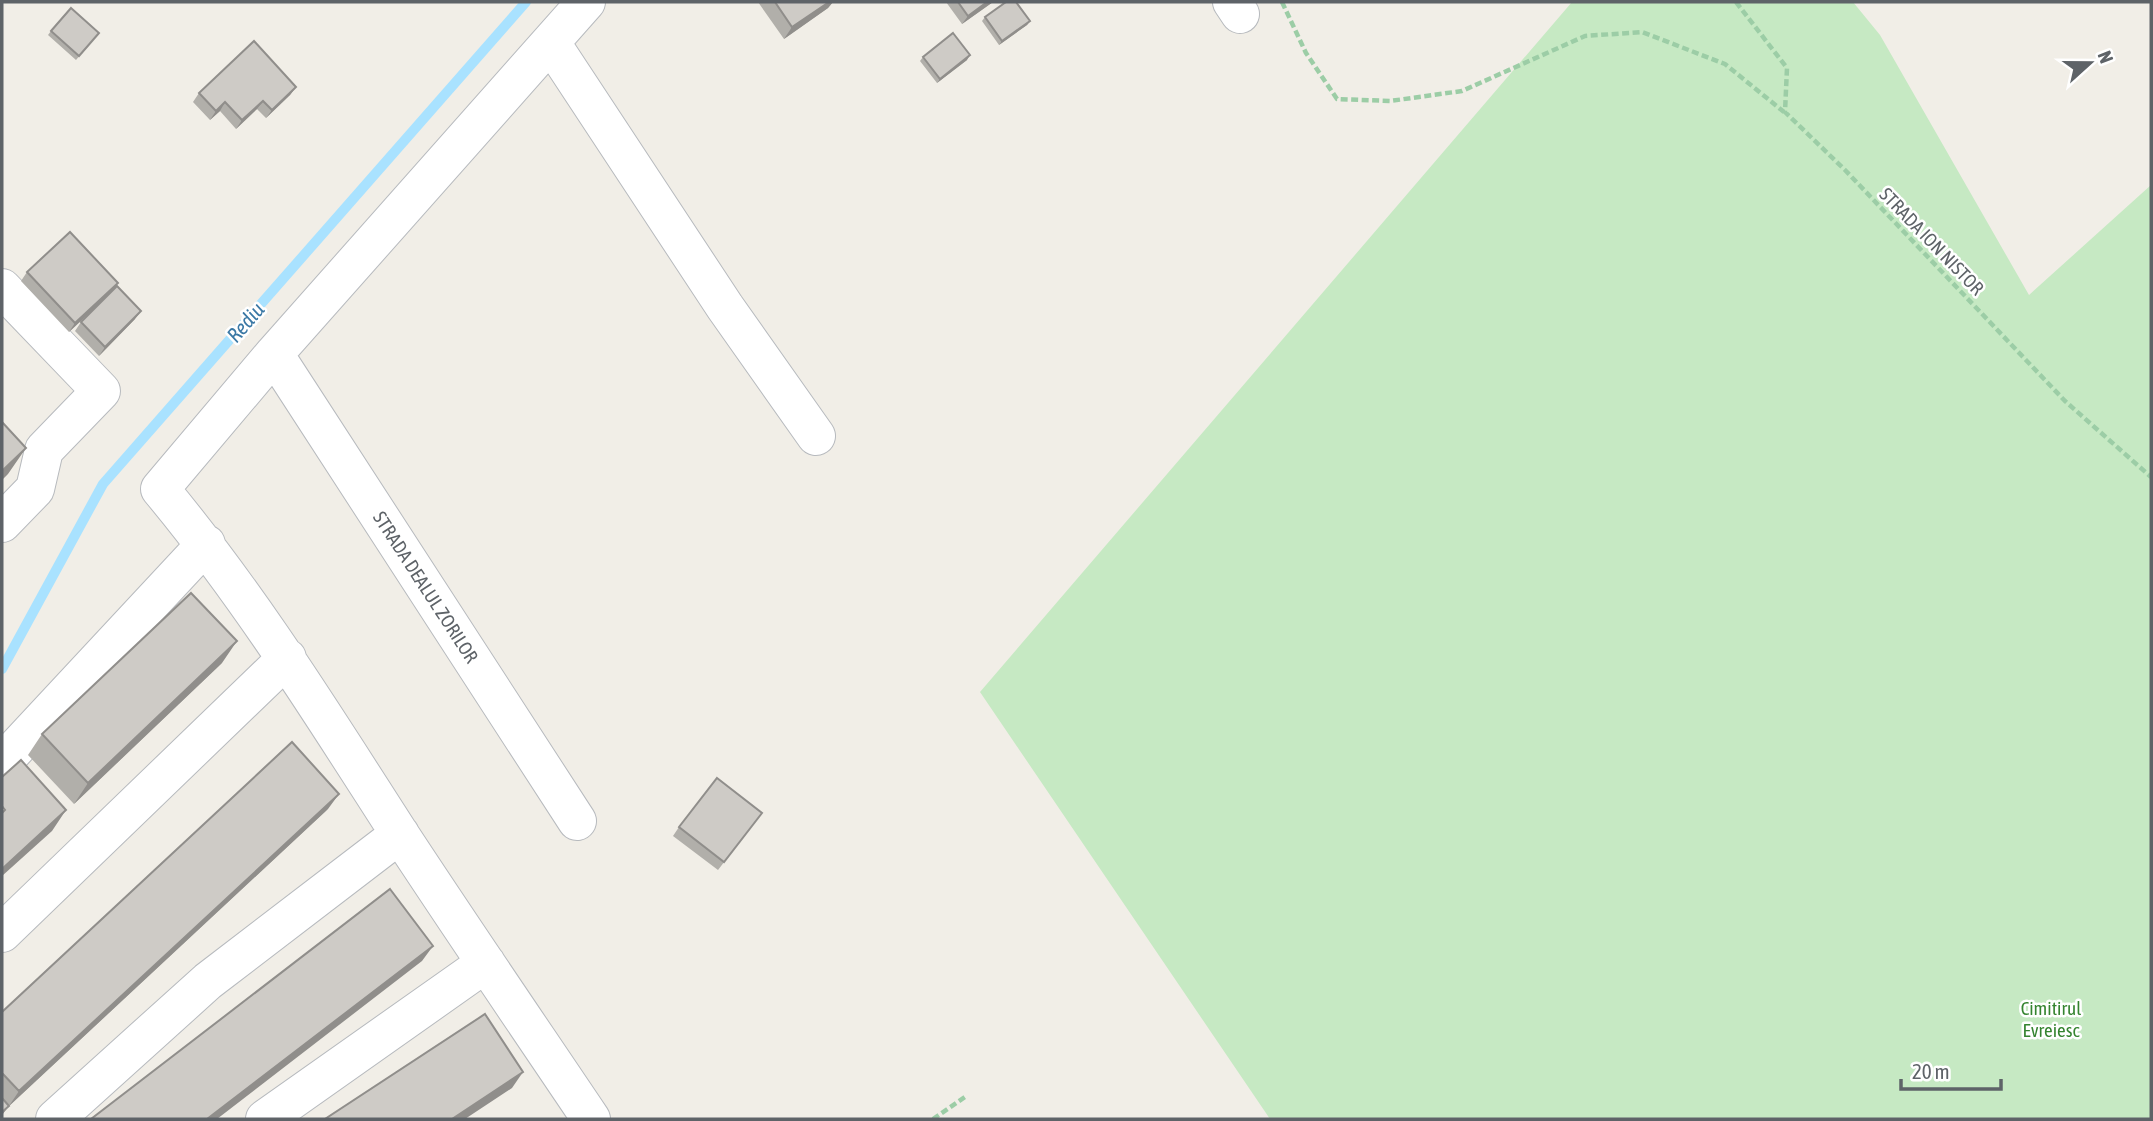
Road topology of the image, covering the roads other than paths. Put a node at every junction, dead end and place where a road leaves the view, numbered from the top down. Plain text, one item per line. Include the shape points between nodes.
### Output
1 (586, 2) edge
2 (551, 43) junction
3 (2, 288) edge
4 (274, 354) junction
5 (816, 436) dead end
6 (2, 523) edge
7 (206, 544) junction
8 (287, 659) junction
9 (2, 763) edge
10 (577, 821) dead end
11 (400, 834) junction
12 (2, 933) edge
13 (486, 963) junction
14 (55, 1119) edge
15 (265, 1119) edge
16 (591, 1119) edge

1 - 2 street
2 - 4 street
2 - 5 street via 732,318
3 - 6 street via 101,391 44,450 35,489
4 - 7 street via 160,489
4 - 10 street, STRADA DEALUL ZORILOR
7 - 8 street
7 - 9 street
8 - 11 street
8 - 12 street
11 - 13 street
11 - 14 street via 208,981
13 - 15 street
13 - 16 street

